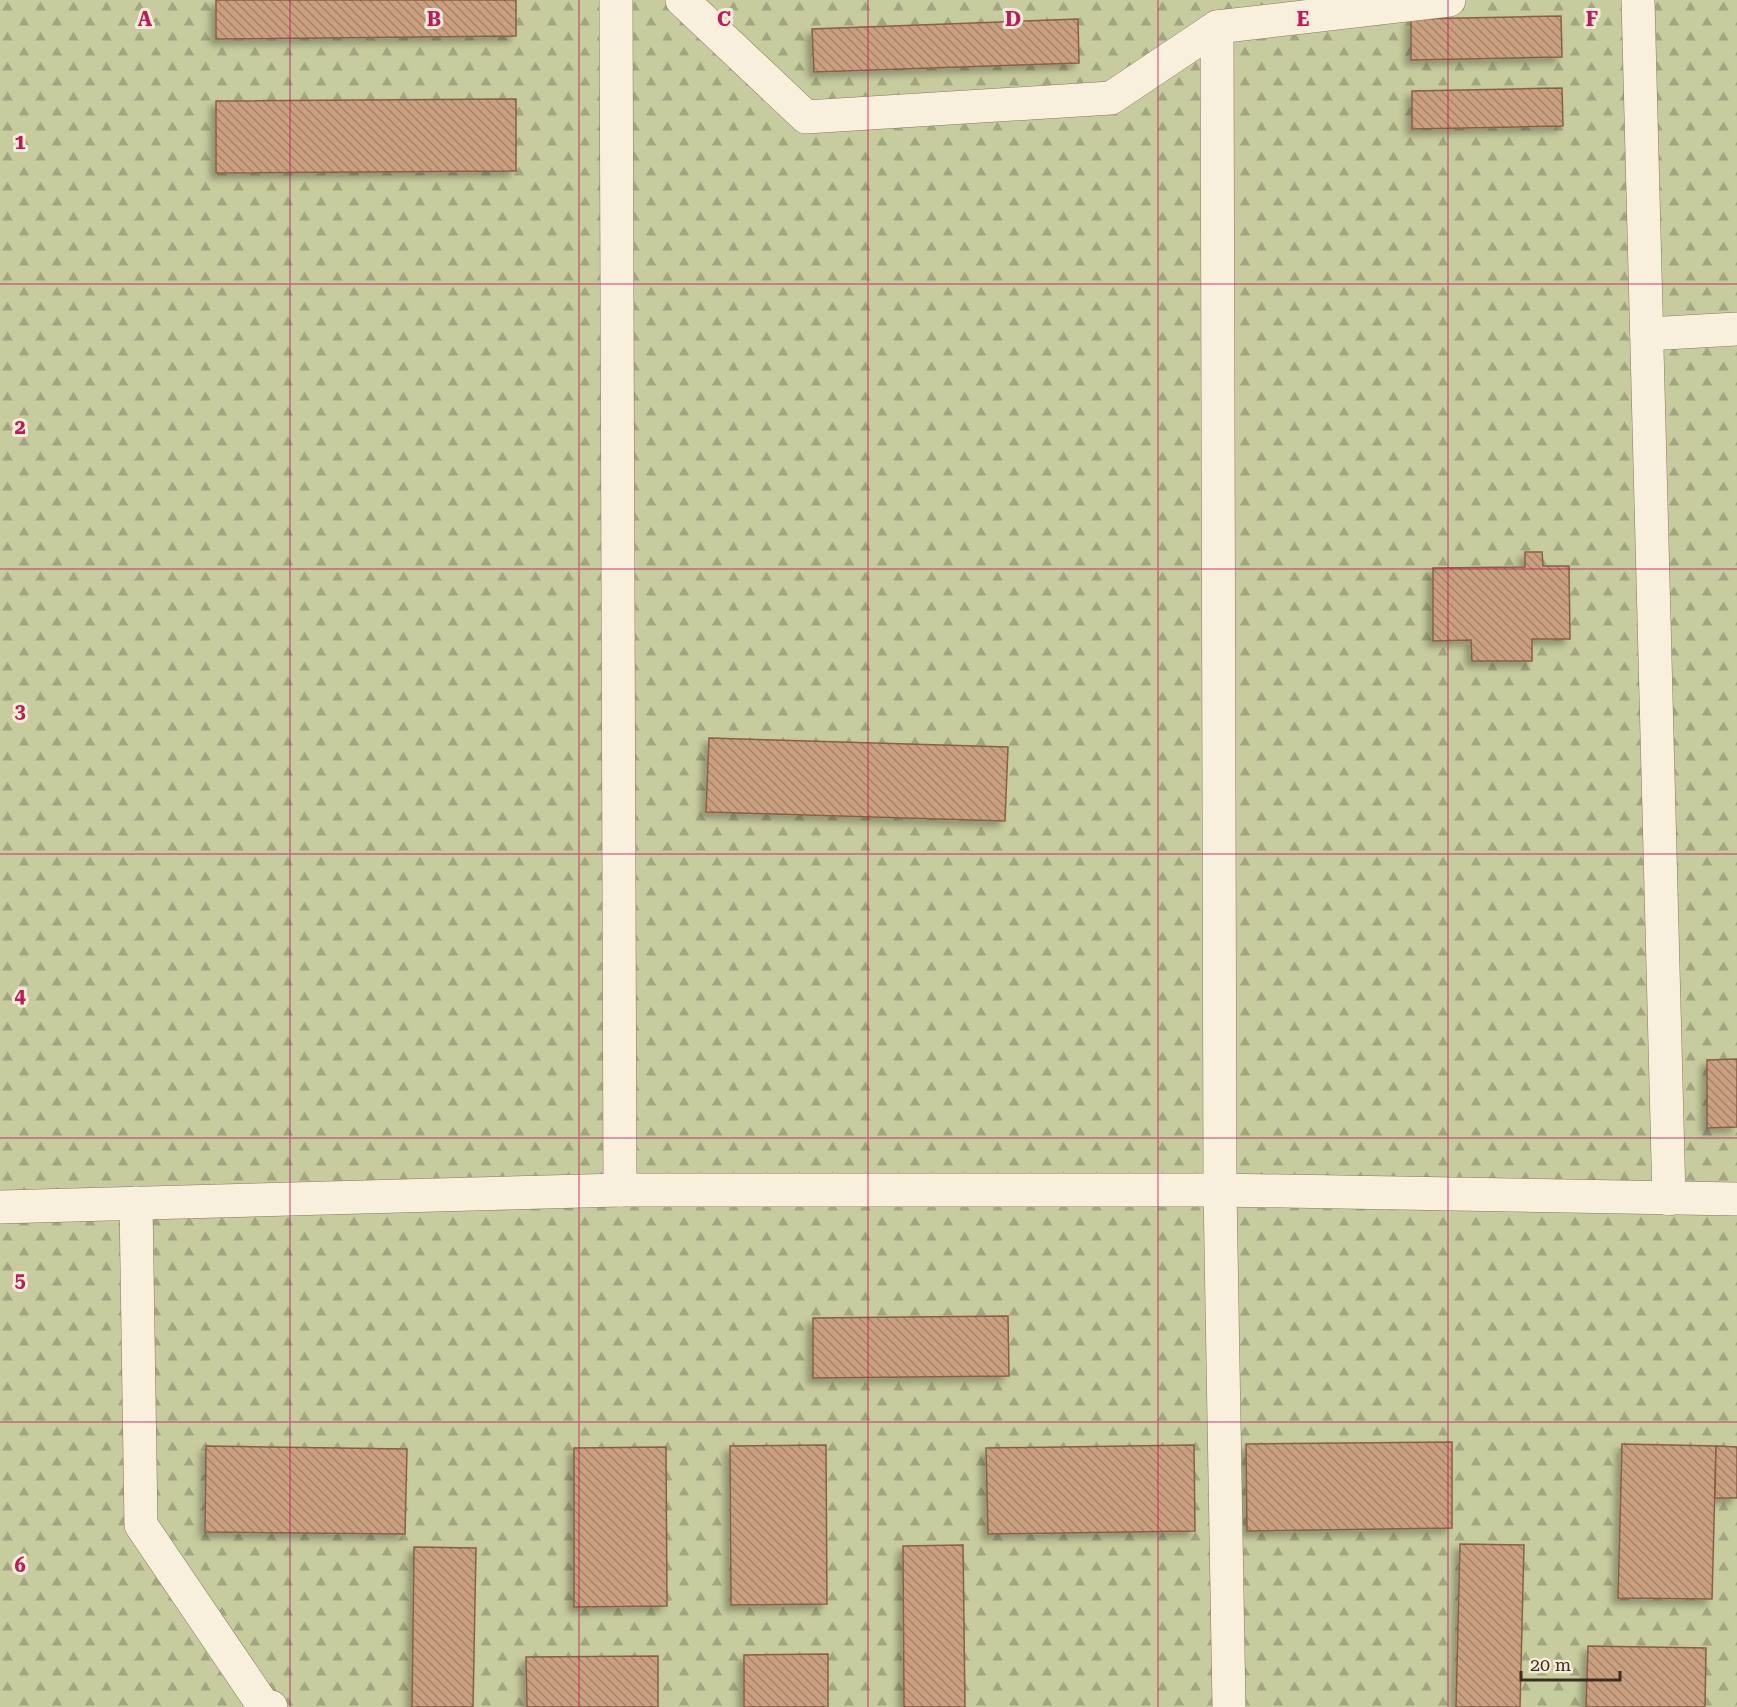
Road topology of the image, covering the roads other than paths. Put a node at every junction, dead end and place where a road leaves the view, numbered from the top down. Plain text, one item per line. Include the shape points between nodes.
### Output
1 (616, 0) edge
2 (682, 0) edge
3 (1449, 0) edge
4 (1638, 0) edge
5 (1217, 27) junction
6 (1737, 329) edge
7 (1647, 334) junction
8 (620, 1190) junction
9 (1220, 1190) junction
10 (1669, 1199) junction
11 (1737, 1199) edge
12 (136, 1203) junction
13 (0, 1207) edge
14 (271, 1707) edge
15 (1229, 1707) edge

1 - 8 street
2 - 5 street via 806,117 1111,98
3 - 5 street
4 - 7 street
5 - 9 street
6 - 7 street
7 - 10 street
8 - 9 street
8 - 12 street
9 - 10 street
9 - 15 street
10 - 11 street
12 - 13 street
12 - 14 street via 141,1525 263,1706

